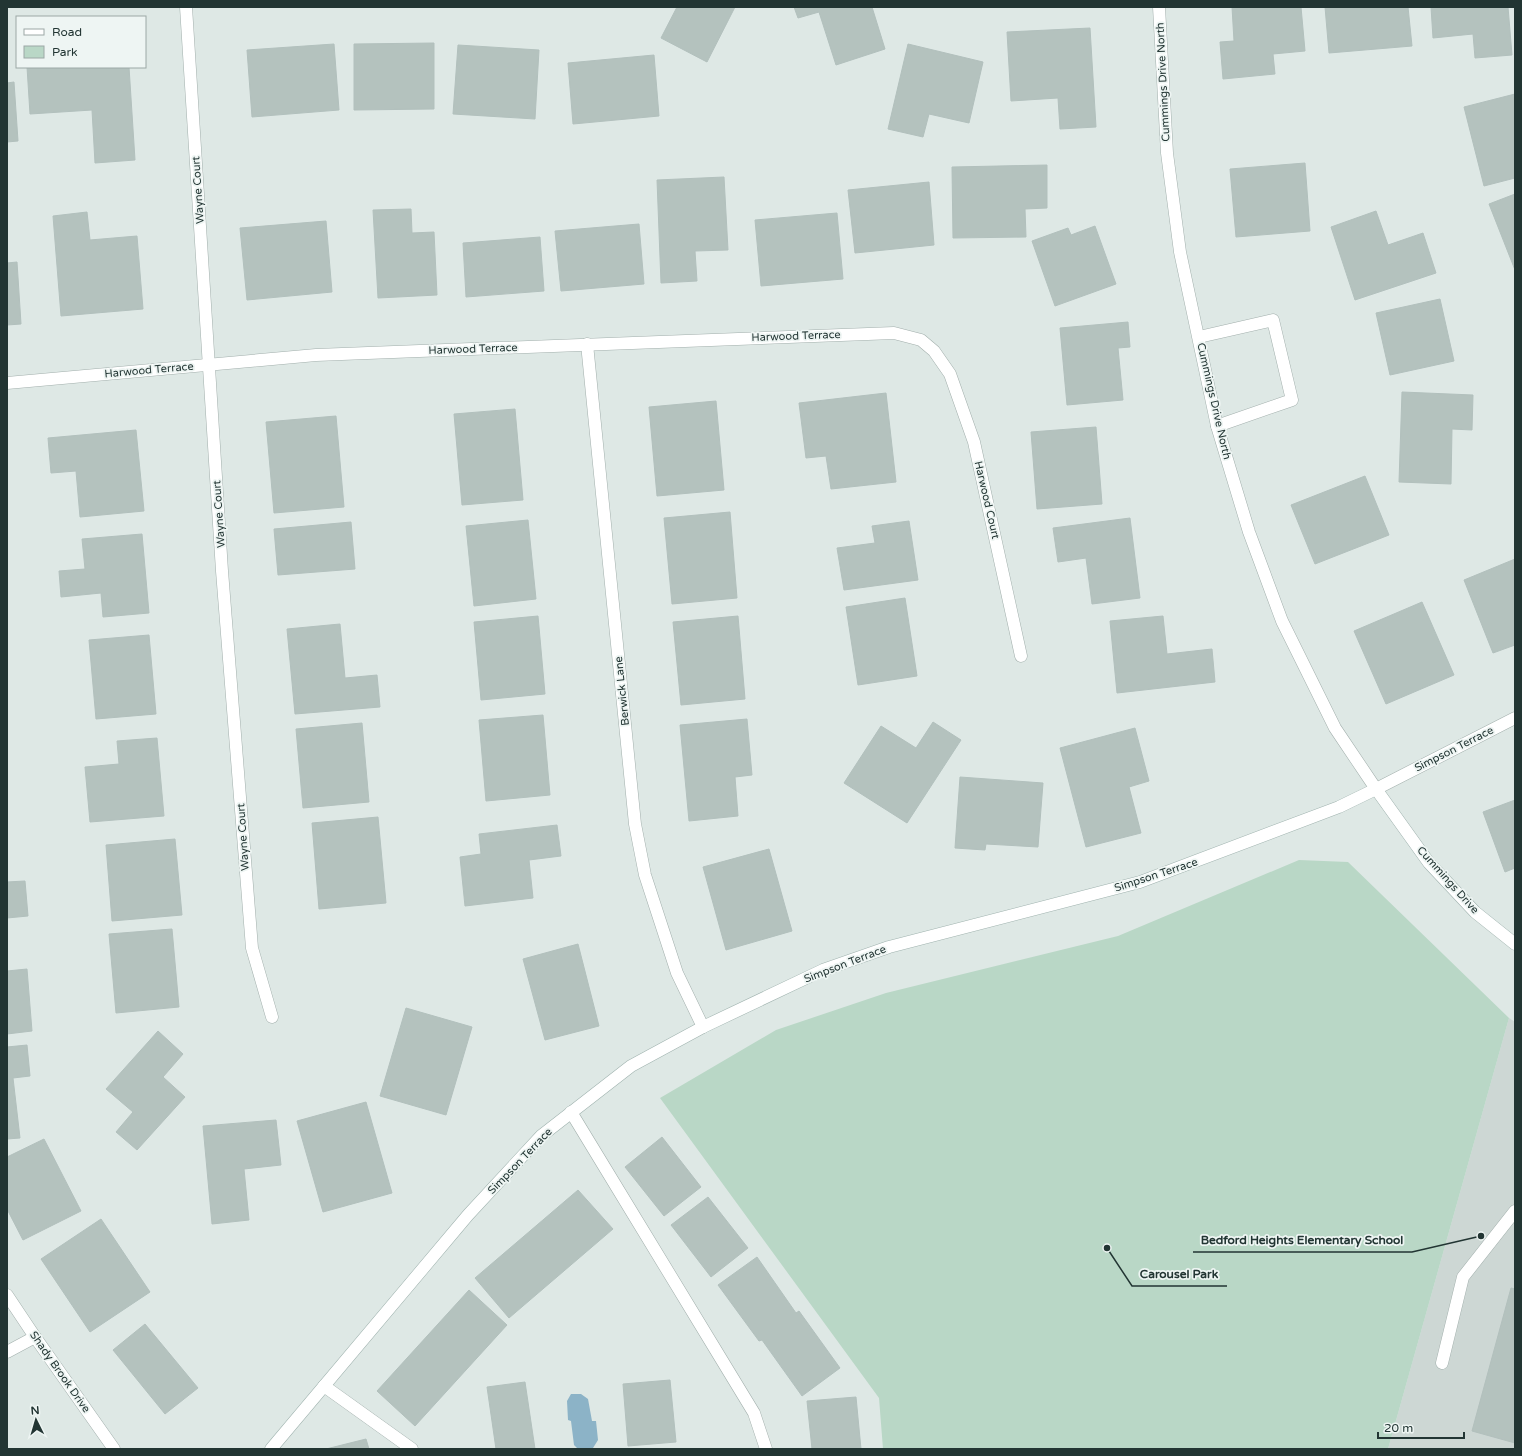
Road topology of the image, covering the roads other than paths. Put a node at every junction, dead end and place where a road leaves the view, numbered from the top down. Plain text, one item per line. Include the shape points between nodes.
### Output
1 (186, 7) edge
2 (1159, 7) edge
3 (1199, 337) junction
4 (586, 344) junction
5 (934, 351) joint
6 (209, 365) junction
7 (7, 383) edge
8 (1217, 426) junction
9 (1021, 656) dead end
10 (1515, 718) edge
11 (1376, 789) junction
12 (1515, 944) edge
13 (272, 1017) dead end
14 (703, 1027) junction
15 (571, 1112) junction
16 (1515, 1211) edge
17 (7, 1295) edge
18 (35, 1337) junction
19 (7, 1352) edge
20 (1442, 1364) dead end
21 (324, 1386) junction
22 (114, 1449) edge
23 (271, 1449) edge
24 (412, 1449) edge
25 (766, 1449) edge

1 - 6 street, Wayne Court
2 - 3 street, Cummings Drive North via 1167,153 1180,252
3 - 8 street, Cummings Drive North
3 - 8 street via 1274,320 1292,400
4 - 5 street, Harwood Terrace via 894,333 921,340
4 - 6 street, Harwood Terrace via 316,355
4 - 14 street, Berwick Lane via 635,824 645,875 677,973
5 - 9 street, Harwood Court via 950,374 974,442
6 - 7 street, Harwood Terrace
6 - 13 street, Wayne Court via 222,571 252,948
8 - 11 street, Cummings Drive North via 1249,532 1282,621 1335,728
10 - 11 street, Simpson Terrace
11 - 12 street, Cummings Drive via 1429,863 1475,912
11 - 14 street, Simpson Terrace via 1339,807 1140,882 889,947 823,970
14 - 15 street, Simpson Terrace via 631,1066
15 - 21 street, Simpson Terrace via 541,1136 474,1209
15 - 25 street via 754,1413
16 - 20 street via 1463,1277
17 - 18 street, Shady Brook Drive
18 - 19 street
18 - 22 street, Shady Brook Drive
21 - 23 street, Simpson Terrace
21 - 24 street

